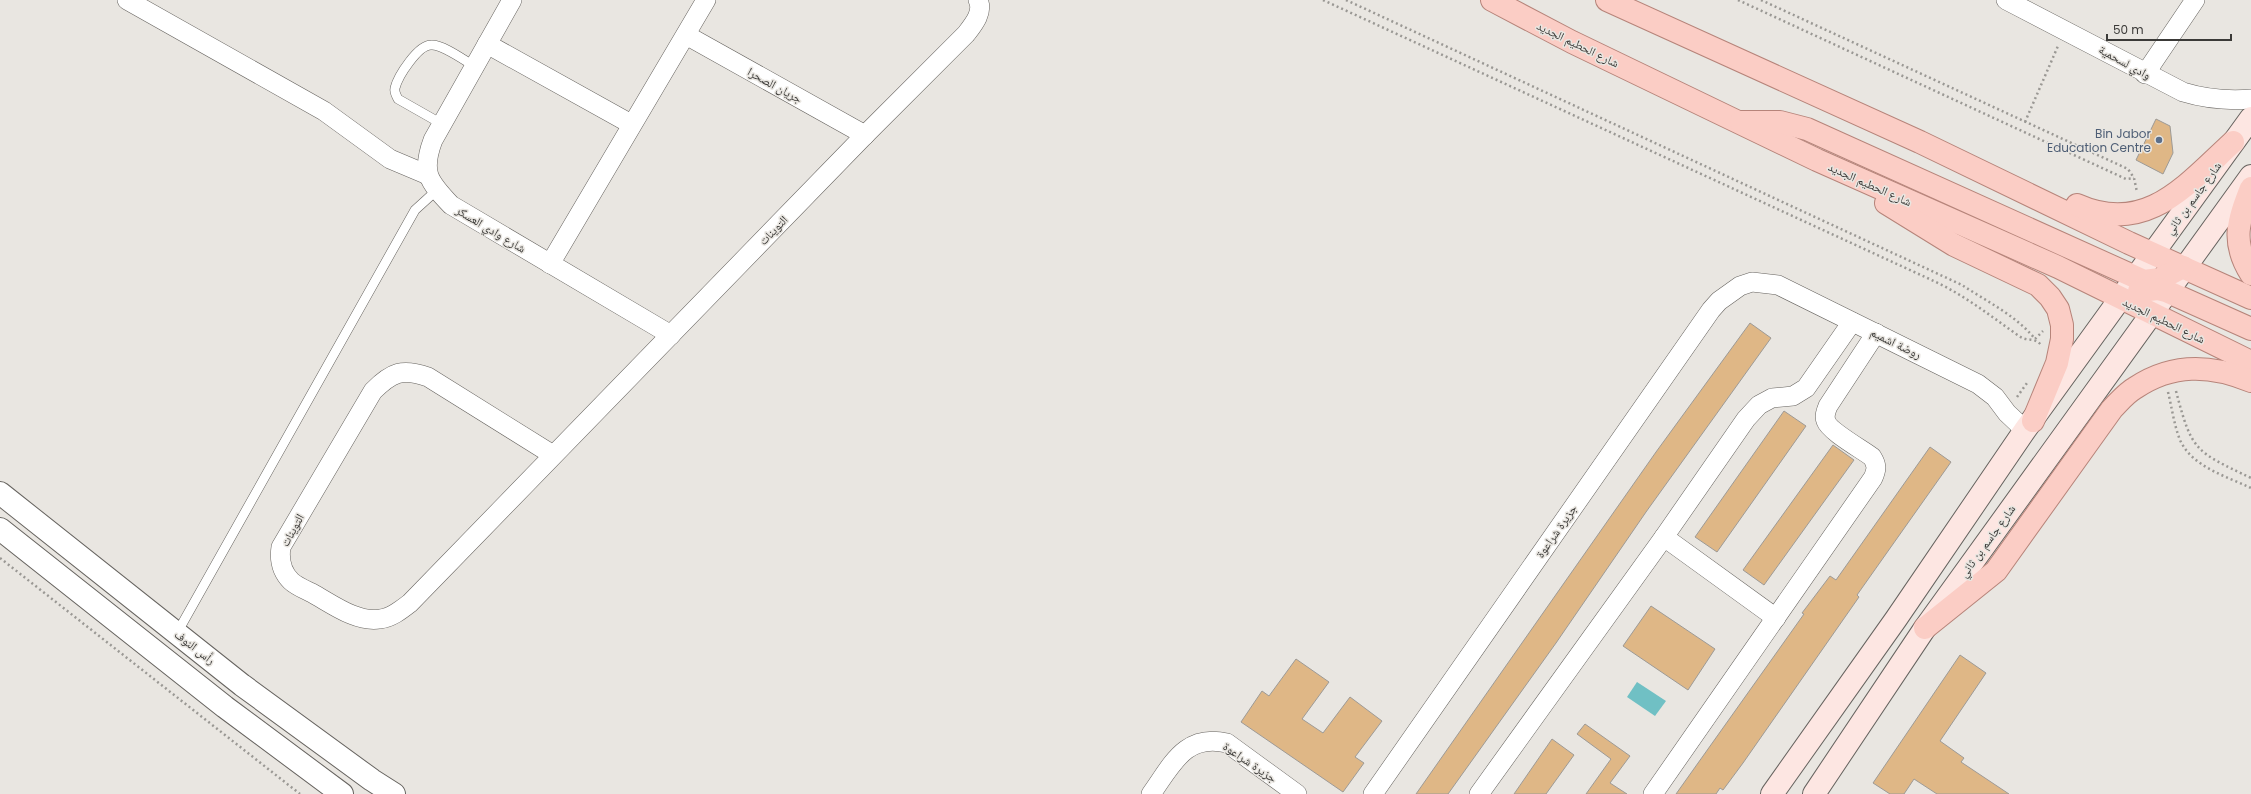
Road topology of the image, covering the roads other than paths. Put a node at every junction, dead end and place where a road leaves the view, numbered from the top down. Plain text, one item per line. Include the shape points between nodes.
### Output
1 (127, 0) edge
2 (512, 0) edge
3 (706, 0) edge
4 (978, 0) edge
5 (1492, 0) edge
6 (1607, 0) edge
7 (2006, 0) edge
8 (2195, 0) edge
9 (686, 34) junction
10 (487, 44) junction
11 (474, 66) junction
12 (2145, 74) junction
13 (2251, 99) edge
14 (2251, 118) edge
15 (1738, 122) junction
16 (442, 124) junction
17 (631, 124) junction
18 (865, 135) junction
19 (1920, 142) junction
20 (2233, 142) junction
21 (1817, 160) junction
22 (2251, 176) edge
23 (432, 183) junction
24 (2251, 188) edge
25 (2153, 254) junction
26 (550, 264) junction
27 (2183, 267) junction
28 (2251, 274) edge
29 (2136, 278) junction
30 (1752, 282) joint
31 (2166, 291) junction
32 (2251, 298) edge
33 (2122, 299) junction
34 (2150, 313) junction
35 (1852, 322) junction
36 (2251, 329) edge
37 (1876, 333) junction
38 (672, 335) junction
39 (2251, 362) edge
40 (2251, 381) edge
41 (2029, 426) junction
42 (553, 455) junction
43 (0, 493) edge
44 (0, 529) edge
45 (1664, 537) junction
46 (1776, 618) junction
47 (1925, 628) junction
48 (177, 633) junction
49 (1822, 786) edge
50 (342, 794) edge
51 (394, 794) edge
52 (1151, 794) edge
53 (1297, 794) edge
54 (1373, 794) edge
55 (1479, 794) edge
56 (1652, 794) edge
57 (1772, 794) edge

1 - 23 street via 324,111 390,159
2 - 10 street
3 - 9 street
4 - 18 street, التوينات via 980,4 977,20 966,34
5 - 15 main road, شارع الحطيم الجديد via 1579,46
6 - 19 main road
7 - 12 street, وادي لسحمية via 2065,29
8 - 12 street
9 - 17 street
9 - 18 street, جريان الصحرا
10 - 11 street
10 - 17 street
11 - 16 street
11 - 16 lane via 439,46 424,46 416,52 395,86 398,99
12 - 13 street, وادي لسحمية via 2182,92 2206,99
14 - 20 main road, شارع جاسم بن ثاني
15 - 21 main road, شارع الحطيم الجديد
15 - 29 main road via 1780,122 1807,129
16 - 23 street via 426,158
17 - 26 street
18 - 38 street, التوينات
19 - 20 main road via 1961,154 2088,210 2109,215 2128,215 2147,211 2168,200
19 - 25 main road
20 - 25 main road, شارع جاسم بن ثاني
21 - 33 main road, شارع الحطيم الجديد via 2058,267
21 - 41 main road via 1954,245 2038,285 2050,297 2058,309 2062,339 2057,363
22 - 27 main road
23 - 26 street, شارع وادي العسكر via 451,205
23 - 48 lane
24 - 28 main road via 2239,222 2238,243
25 - 27 main road
25 - 29 main road, شارع جاسم بن ثاني
26 - 38 street, شارع وادي العسكر
27 - 29 main road via 2160,279 2144,281
27 - 31 main road, شارع جاسم بن ثاني
27 - 32 main road
29 - 33 main road, شارع جاسم بن ثاني
30 - 35 street, روضة اشميم via 1778,285
30 - 54 street, جزيرة شراعوة via 1729,292 1711,310
31 - 33 main road via 2136,291
31 - 34 main road, شارع جاسم بن ثاني
31 - 36 main road
33 - 34 main road, شارع الحطيم الجديد
33 - 41 main road
34 - 39 main road, شارع الحطيم الجديد
34 - 47 main road, شارع جاسم بن ثاني
35 - 37 street, روضة اشميم
35 - 45 street via 1806,388 1793,396 1772,398 1759,405 1746,419
37 - 41 street, روضة اشميم via 1978,384 1995,396 2007,413
37 - 46 street via 1828,406 1825,415 1826,422 1832,428 1872,457 1877,470
38 - 42 street, التوينات
40 - 47 main road via 2237,375 2206,369 2183,368 2165,372 2134,388 2112,409 1996,571
41 - 57 main road
42 - 42 street, التوينات via 410,603 396,613 381,619 366,619 351,614 291,582 283,571 279,560 281,547 373,391 386,377 401,371 428,376
43 - 48 street, رأس النوف
44 - 50 street via 225,707
45 - 46 street
45 - 55 street
46 - 56 street
47 - 49 main road, شارع جاسم بن ثاني
48 - 51 street, رأس النوف via 242,685
52 - 53 street, جزيرة شراعوة via 1188,747 1200,741 1213,740 1226,743

